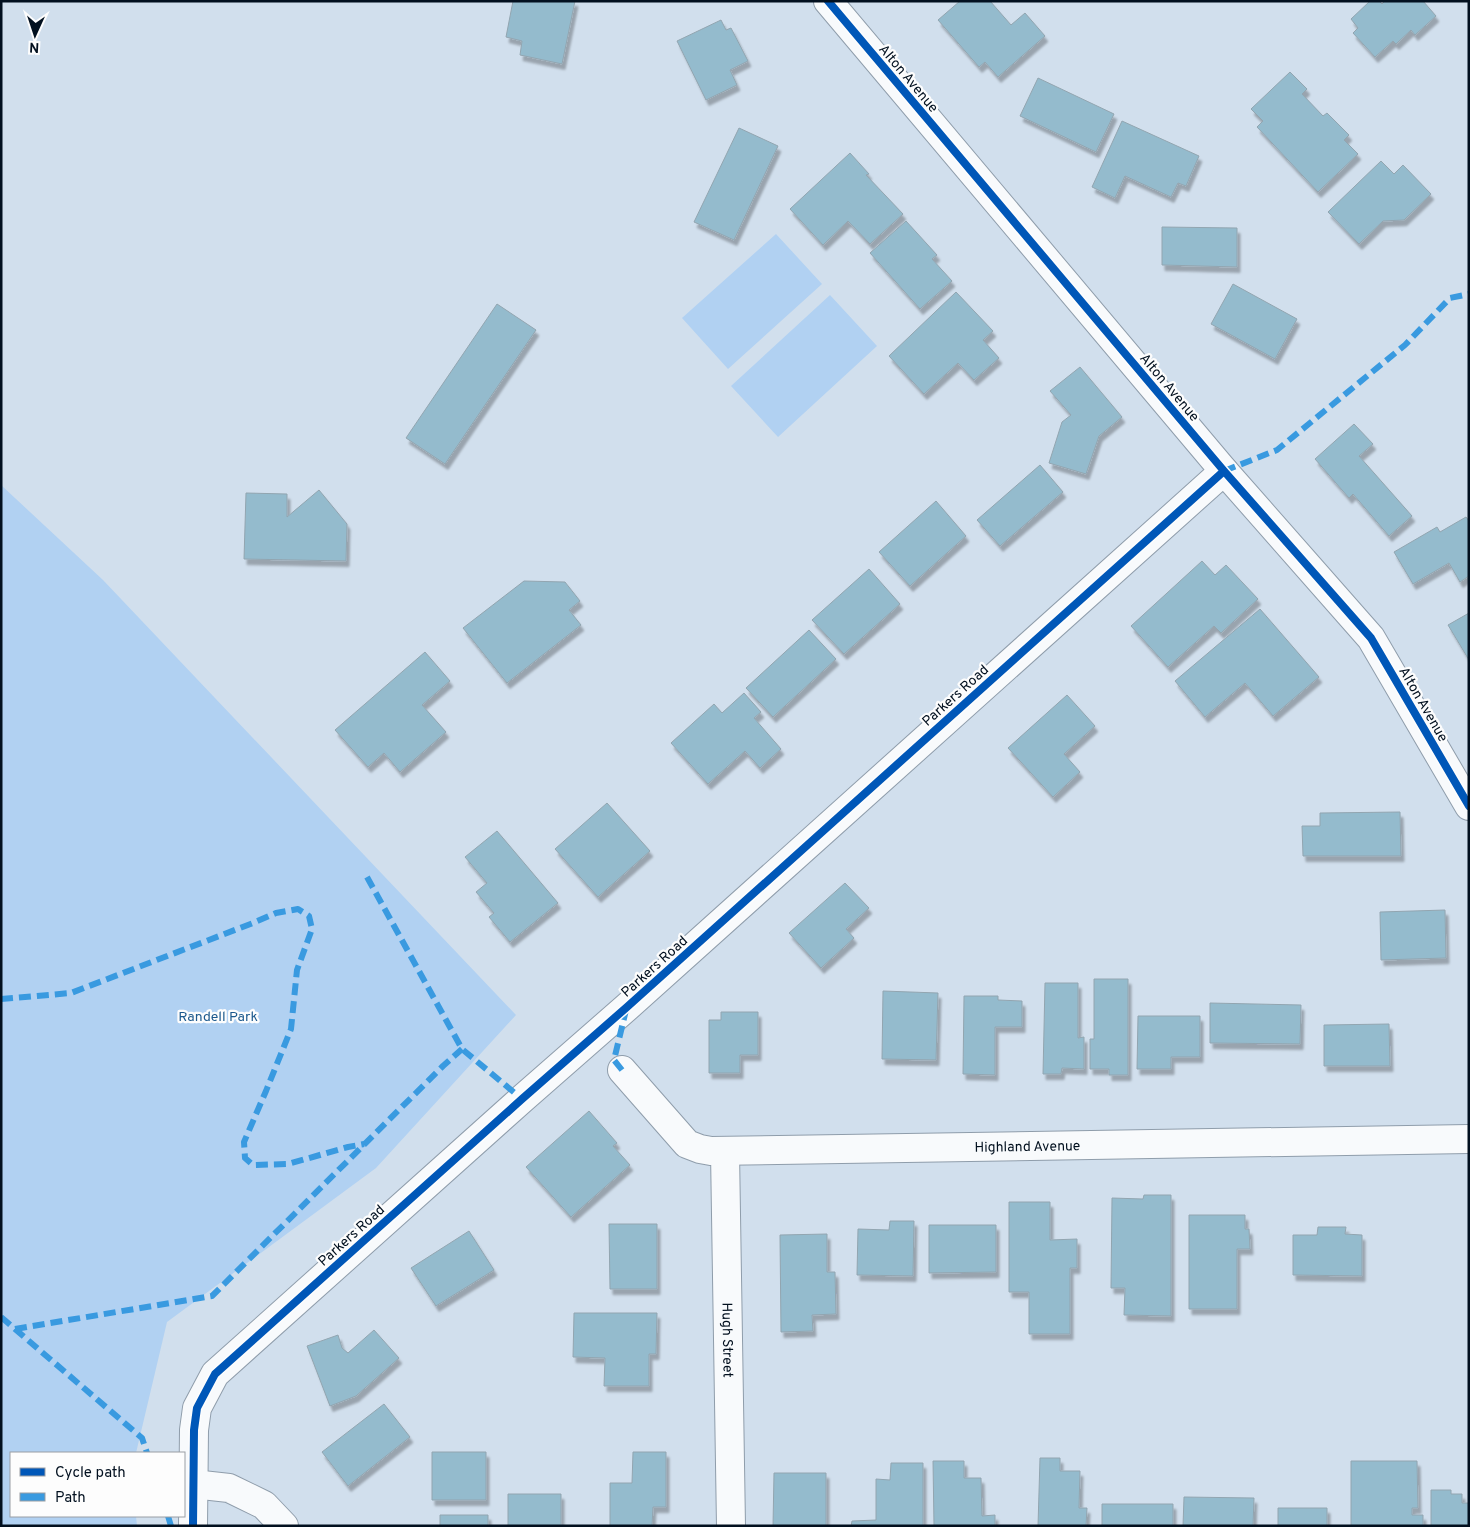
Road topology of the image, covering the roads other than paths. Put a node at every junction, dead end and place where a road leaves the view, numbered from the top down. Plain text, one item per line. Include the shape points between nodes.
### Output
1 (828, 1) edge
2 (1224, 470) junction
3 (1469, 806) edge
4 (622, 1070) dead end
5 (1469, 1139) edge
6 (725, 1152) junction
7 (193, 1484) junction
8 (193, 1526) edge
9 (284, 1526) edge
10 (731, 1526) edge

1 - 2 street, Alton Avenue
2 - 3 street, Alton Avenue via 1371,638
2 - 7 street, Parkers Road via 215,1374 197,1408
4 - 6 street, Highland Avenue via 687,1144
5 - 6 street, Highland Avenue
6 - 10 street, Hugh Street
7 - 8 street, Parkers Road
7 - 9 street via 229,1488 264,1505

